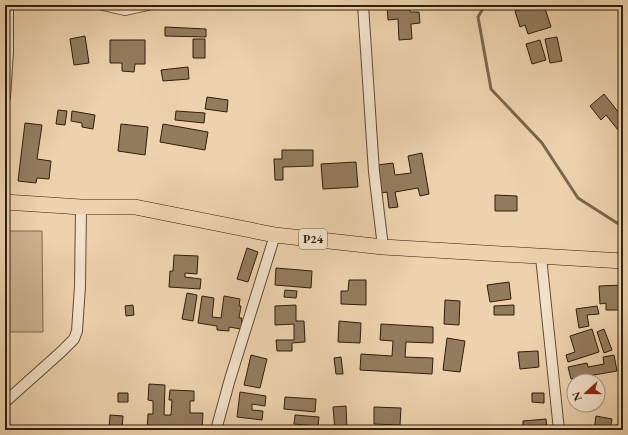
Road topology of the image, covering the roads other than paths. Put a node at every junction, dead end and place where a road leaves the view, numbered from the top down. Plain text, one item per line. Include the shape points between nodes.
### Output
1 (8, 5) edge
2 (103, 5) edge
3 (148, 5) edge
4 (363, 5) edge
5 (5, 97) edge
6 (5, 202) edge
7 (81, 206) junction
8 (276, 235) junction
9 (384, 247) junction
10 (541, 257) junction
11 (623, 261) edge
12 (5, 402) edge
13 (216, 430) edge
14 (559, 430) edge

1 - 5 street
2 - 3 street via 125,10
4 - 9 street via 374,172
6 - 7 main road, P24
7 - 8 main road, P24 via 135,207
7 - 12 street via 80,286 77,331 74,339
8 - 9 main road, P24
8 - 13 street
9 - 10 main road, P24
10 - 11 main road, P24
10 - 14 street

